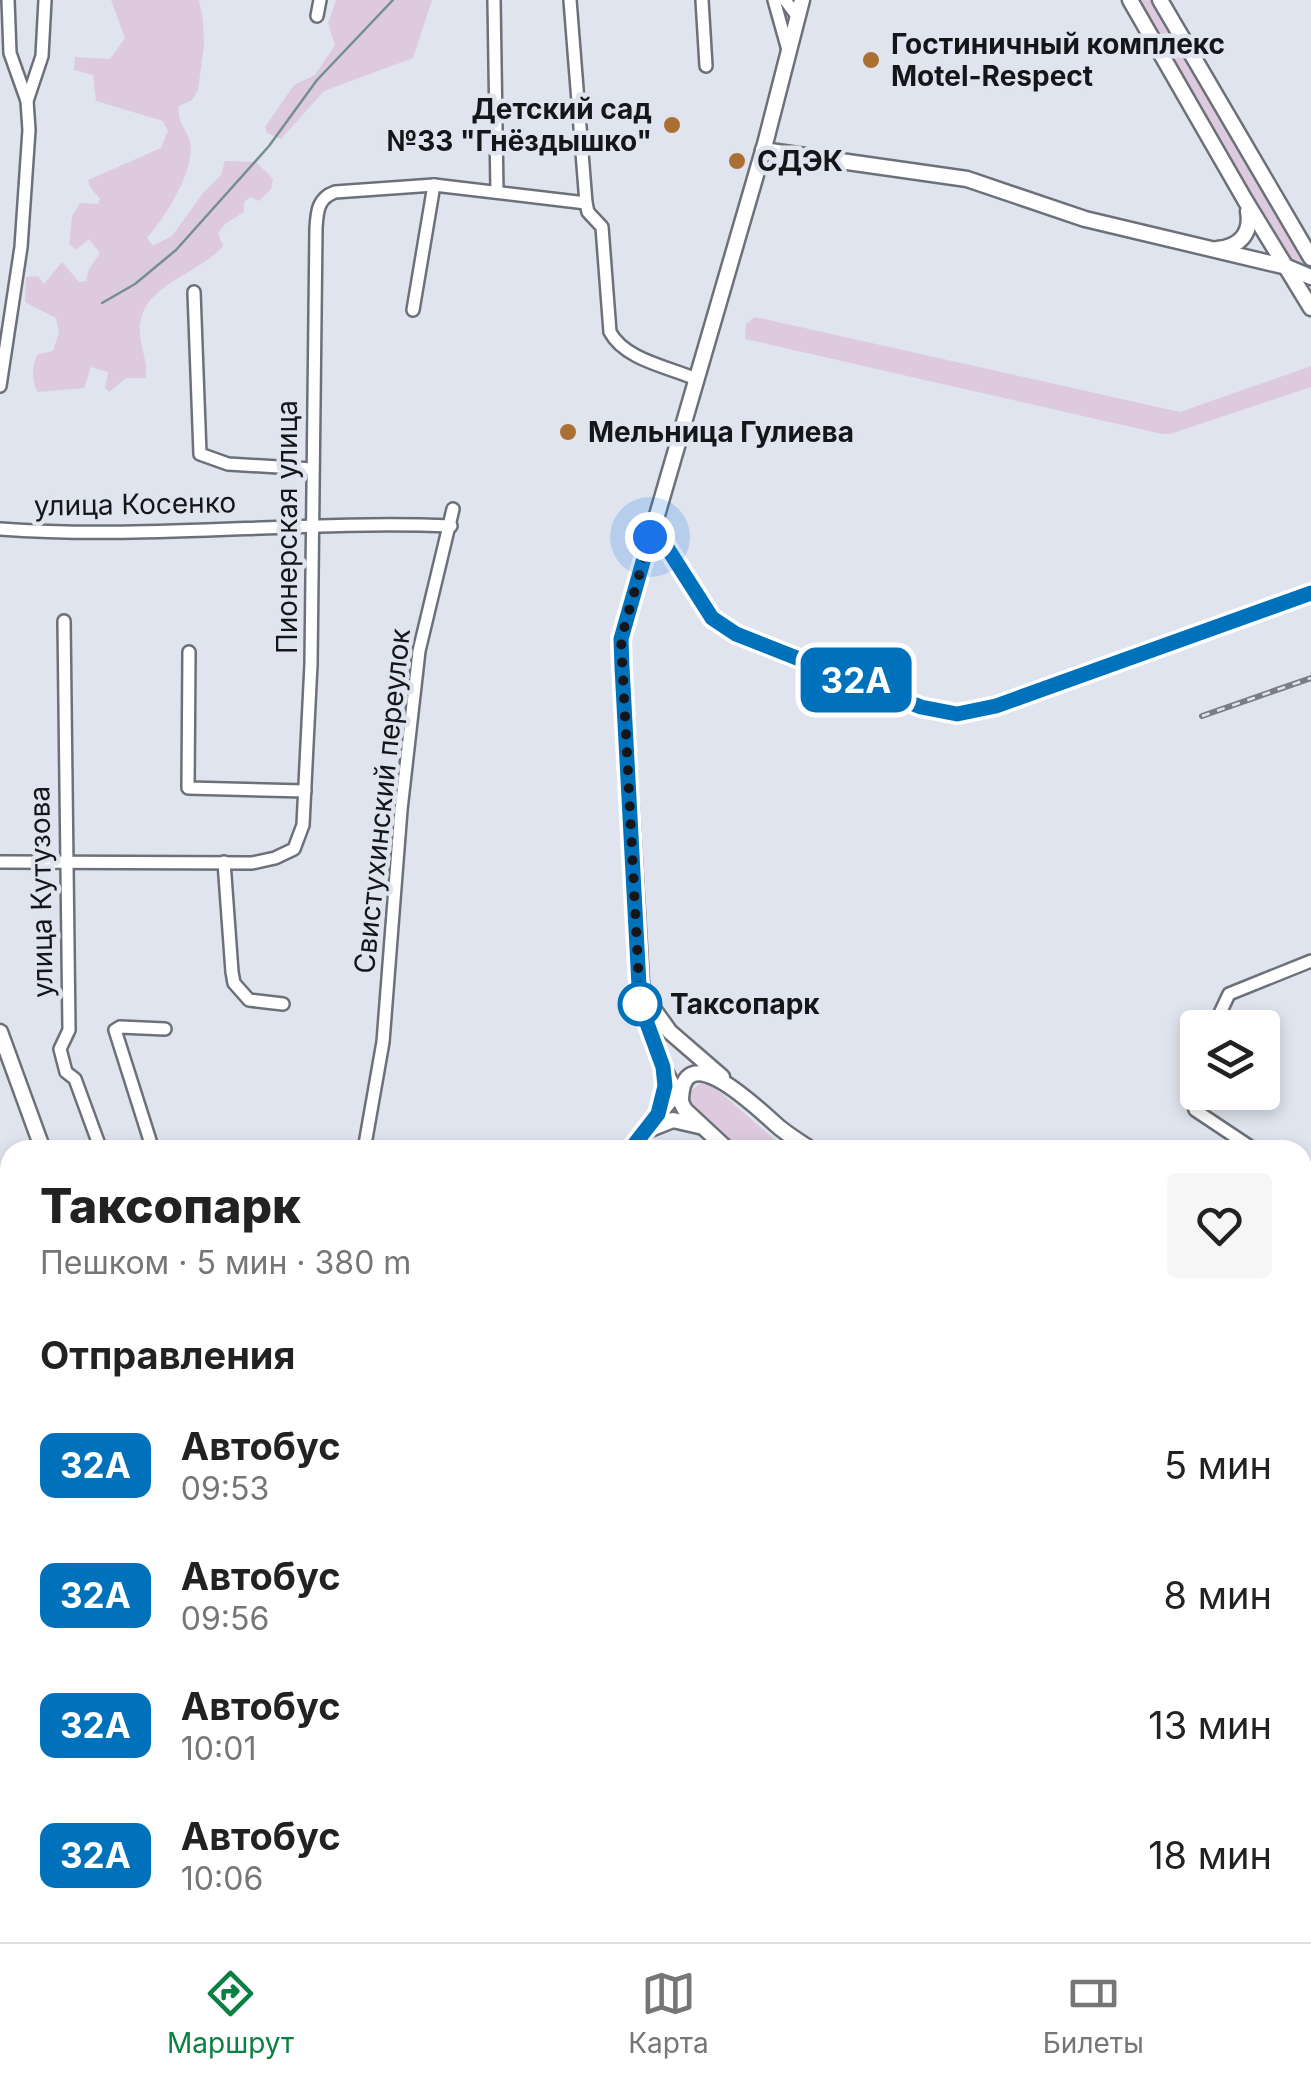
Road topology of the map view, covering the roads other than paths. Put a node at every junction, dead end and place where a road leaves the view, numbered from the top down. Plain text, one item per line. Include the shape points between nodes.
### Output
1 (8, 0) edge
2 (45, 0) edge
3 (320, 0) edge
4 (494, 0) edge
5 (570, 0) edge
6 (702, 0) edge
7 (774, 0) edge
8 (784, 0) edge
9 (802, 0) edge
10 (1130, 0) edge
11 (1160, 0) edge
12 (317, 16) dead end
13 (797, 16) junction
14 (788, 50) junction
15 (706, 66) dead end
16 (17, 71) junction
17 (38, 72) junction
18 (27, 101) junction
19 (763, 150) junction
20 (434, 184) junction
21 (497, 192) junction
22 (308, 195) dead end
23 (1245, 200) junction
24 (321, 201) junction
25 (586, 202) junction
26 (1208, 248) junction
27 (1311, 258) edge
28 (1286, 267) junction
29 (1311, 277) edge
30 (194, 292) dead end
31 (1311, 308) edge
32 (413, 310) dead end
33 (696, 379) junction
34 (0, 386) edge
35 (312, 469) junction
36 (454, 509) dead end
37 (312, 525) junction
38 (451, 526) junction
39 (0, 529) edge
40 (650, 537) junction
41 (1311, 593) edge
42 (64, 621) dead end
43 (189, 652) dead end
44 (306, 791) junction
45 (0, 862) edge
46 (65, 862) junction
47 (224, 862) junction
48 (1311, 961) edge
49 (640, 981) junction
50 (283, 1004) dead end
51 (1221, 1010) edge
52 (165, 1030) dead end
53 (0, 1032) edge
54 (5, 1058) edge
55 (663, 1067) junction
56 (731, 1085) junction
57 (679, 1097) junction
58 (1195, 1110) edge
59 (658, 1114) junction
60 (767, 1117) junction
61 (702, 1127) junction
62 (644, 1133) junction
63 (38, 1140) edge
64 (97, 1140) edge
65 (150, 1140) edge
66 (366, 1140) edge
67 (638, 1140) edge
68 (717, 1140) edge
69 (780, 1140) edge
70 (798, 1140) edge
71 (1240, 1140) edge

1 - 16 street
2 - 17 street
3 - 12 street
4 - 21 street
5 - 25 street
6 - 15 street
7 - 13 street via 782,12
7 - 14 street
8 - 13 street
9 - 13 main road
10 - 23 main road
11 - 27 main road
13 - 14 main road
14 - 19 main road
16 - 17 street
16 - 18 street
17 - 18 street
18 - 34 street via 28,182
19 - 26 main road via 967,179 1085,219
19 - 33 main road
20 - 21 street
20 - 24 street via 335,192
20 - 32 street
21 - 25 street
22 - 24 street
23 - 26 main road via 1245,237 1227,248
23 - 28 main road
24 - 35 street, Пионерская улица
25 - 33 street via 602,227 614,339
26 - 28 main road
28 - 29 main road
28 - 31 main road
30 - 35 street via 200,454 228,464
33 - 40 main road
35 - 37 street, Пионерская улица
36 - 38 street, Свистухинский переулок
37 - 38 street, улица Косенко
37 - 39 street, улица Косенко
37 - 44 street, Пионерская улица
38 - 66 street, Свистухинский переулок via 420,651 383,1042
40 - 41 street via 666,546 712,618 736,634 921,707 957,714 996,706
40 - 49 main road via 621,639
42 - 46 street, улица Кутузова
43 - 44 street via 188,788
44 - 47 street, Пионерская улица via 294,849 252,863
45 - 46 street
46 - 47 street
46 - 64 street, улица Кутузова via 68,1030 60,1049
47 - 50 street via 234,983 249,1000
48 - 51 street via 1229,994
49 - 55 main road via 643,1016
49 - 56 main road via 662,1025
52 - 65 street via 115,1030
53 - 54 main road
54 - 63 main road
55 - 57 main road
55 - 59 main road
56 - 57 main road via 703,1074 688,1079
56 - 60 main road
57 - 59 main road
57 - 61 main road
58 - 71 street
59 - 62 main road
60 - 69 main road
60 - 70 main road
61 - 62 main road via 673,1120
61 - 68 main road
62 - 67 main road

